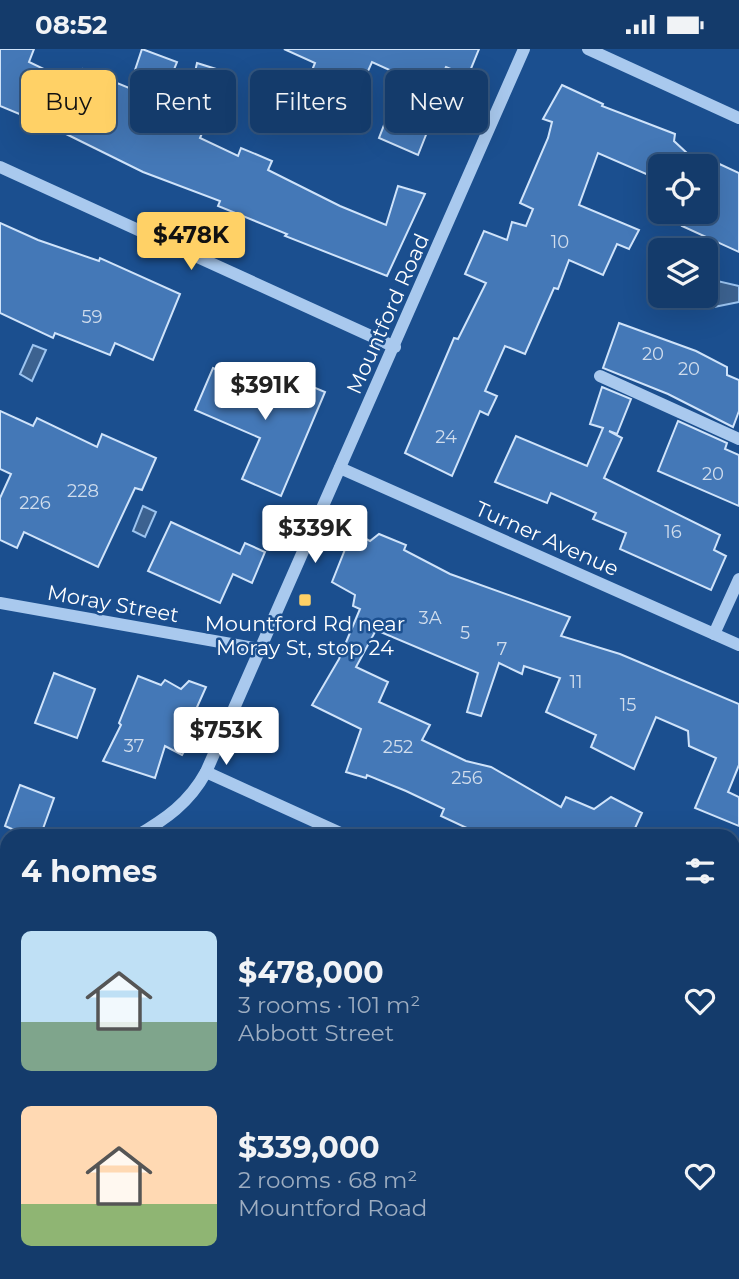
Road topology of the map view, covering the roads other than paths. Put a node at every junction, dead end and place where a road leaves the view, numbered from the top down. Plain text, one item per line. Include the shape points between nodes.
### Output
1 (524, 49) edge
2 (588, 49) edge
3 (739, 118) edge
4 (0, 167) edge
5 (395, 347) junction
6 (600, 376) dead end
7 (739, 439) edge
8 (340, 468) junction
9 (739, 579) edge
10 (0, 603) edge
11 (714, 634) junction
12 (739, 645) edge
13 (260, 649) junction
14 (206, 772) junction
15 (148, 829) edge
16 (331, 829) edge

1 - 5 street, Mountford Road
2 - 3 street
4 - 5 street
5 - 8 street, Mountford Road
6 - 7 street
8 - 11 street, Turner Avenue
8 - 13 street, Mountford Road
9 - 11 street
10 - 13 street, Moray Street
11 - 12 street, Turner Avenue
13 - 14 street, Mountford Road
14 - 15 street, Mountford Road via 195,793
14 - 16 street

